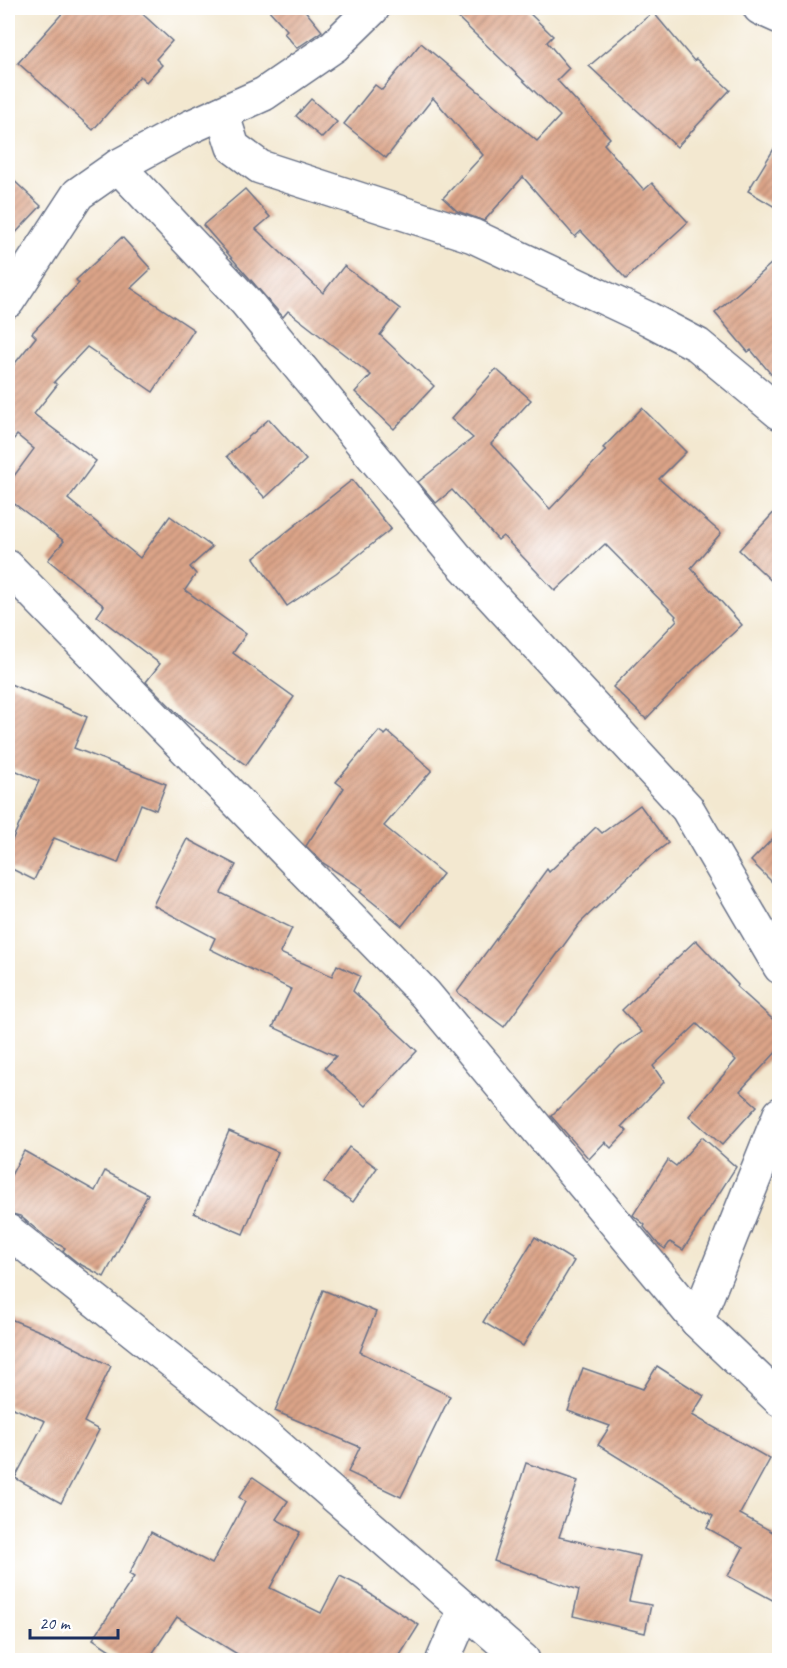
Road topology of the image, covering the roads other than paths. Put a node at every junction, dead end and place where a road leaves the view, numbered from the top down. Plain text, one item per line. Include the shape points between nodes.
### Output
1 (373, 8) edge
2 (760, 8) edge
3 (780, 18) edge
4 (222, 113) junction
5 (118, 166) junction
6 (8, 301) edge
7 (780, 413) edge
8 (8, 567) edge
9 (780, 967) edge
10 (780, 1114) edge
11 (8, 1231) edge
12 (697, 1321) junction
13 (780, 1400) edge
14 (464, 1611) junction
15 (443, 1660) edge
16 (522, 1660) edge

1 - 4 street via 334,46 264,94
2 - 3 street
4 - 5 street
4 - 7 street via 233,147 260,167 473,236 546,270 698,345
5 - 6 street via 78,194
5 - 9 street via 246,302 457,558 687,808
8 - 12 street via 425,994
10 - 12 street
11 - 14 street via 266,1436
12 - 13 street
14 - 15 street
14 - 16 street

